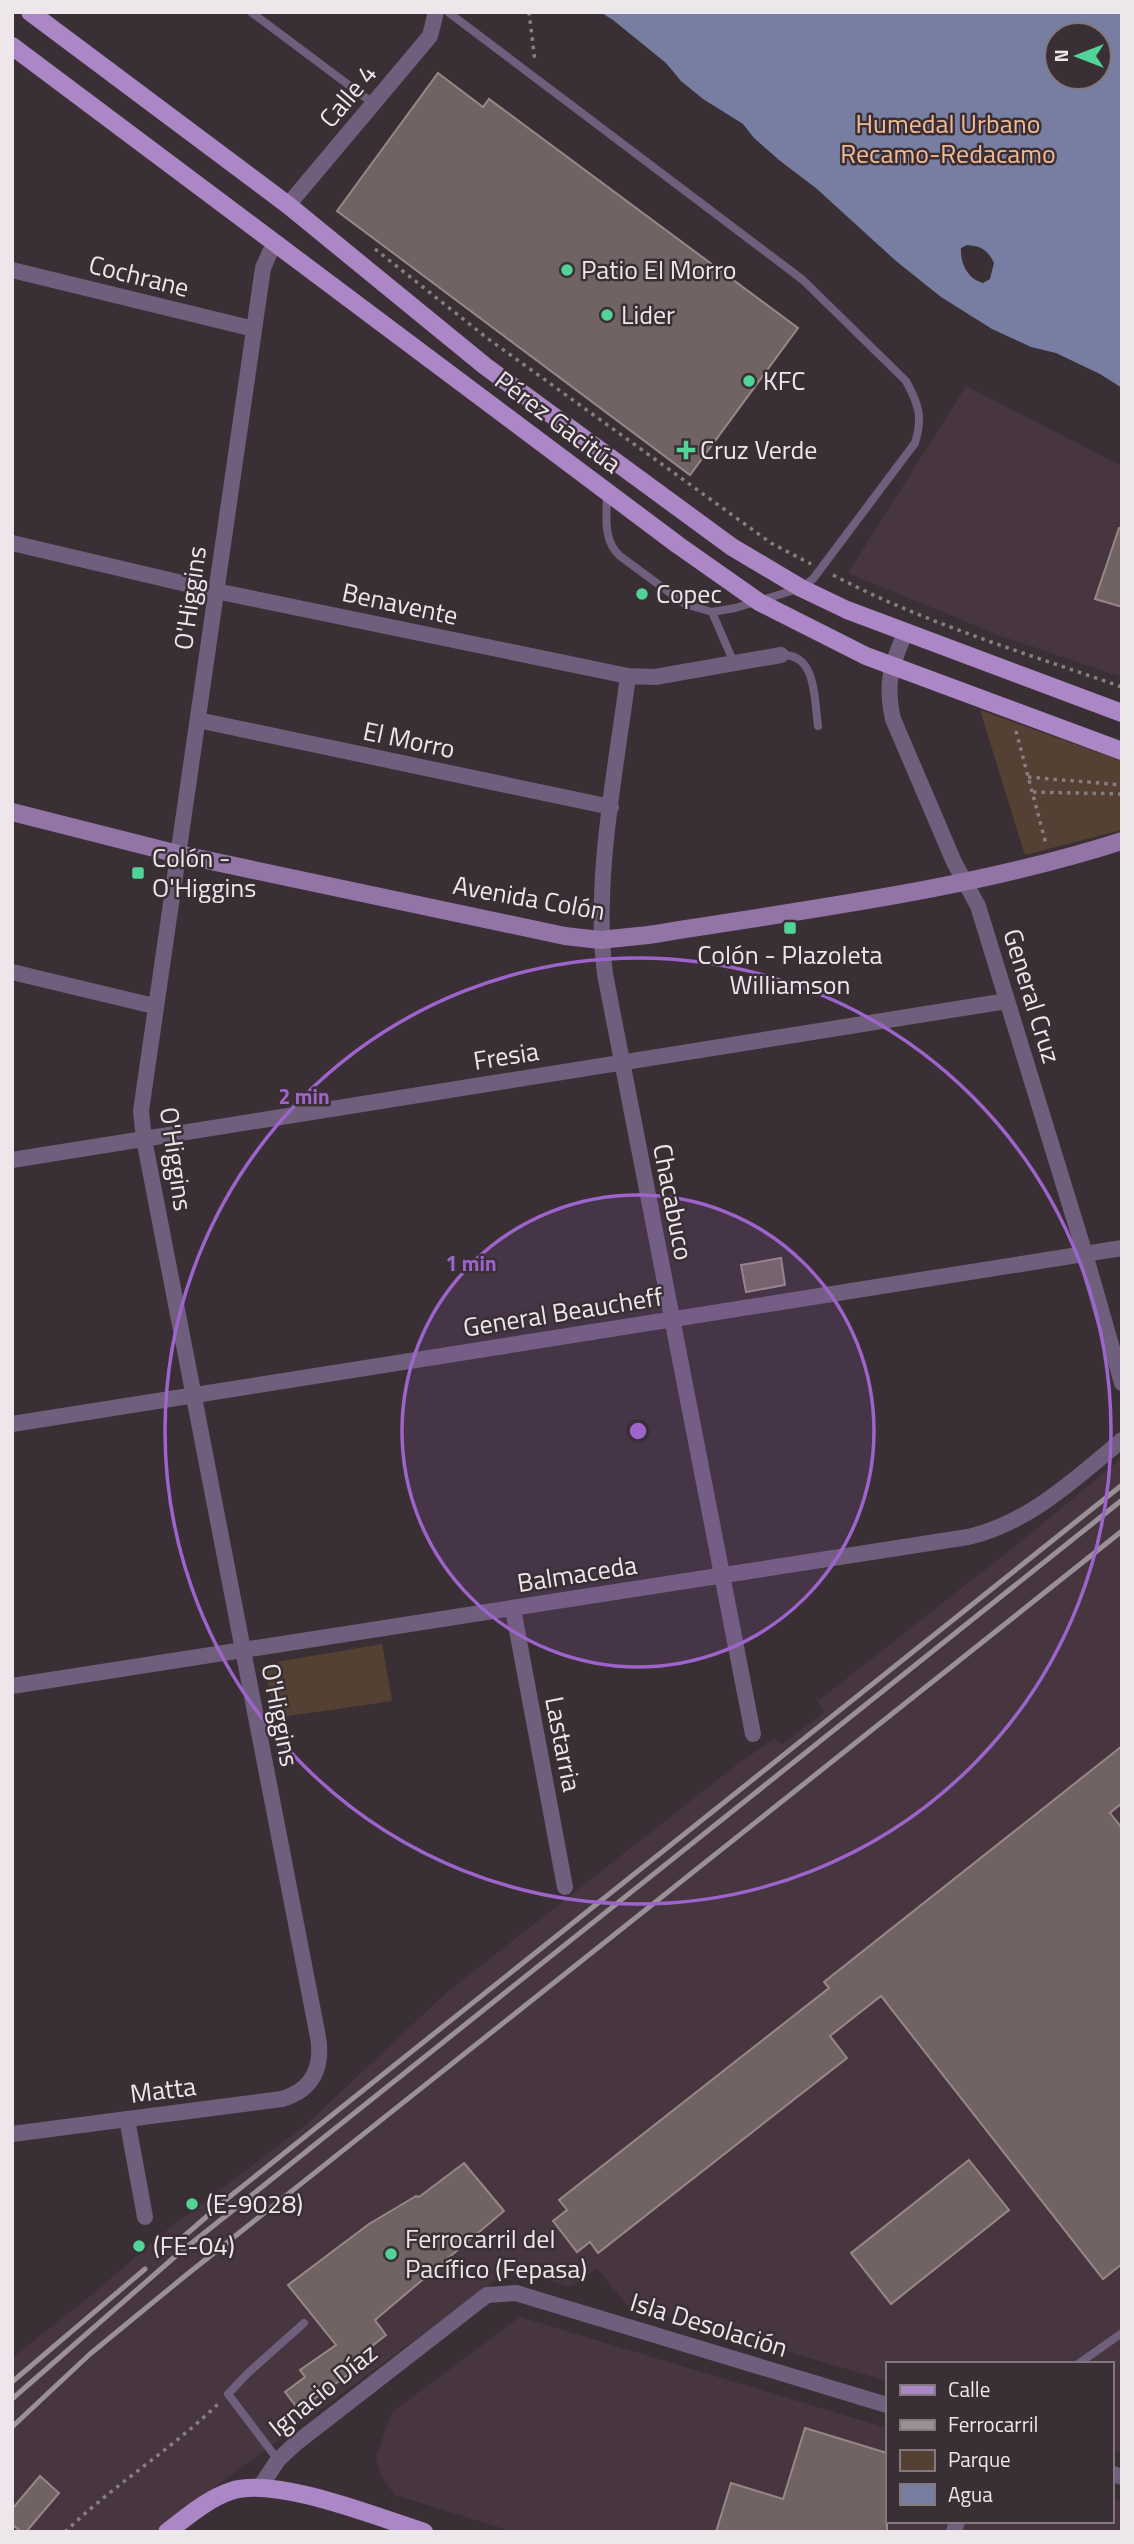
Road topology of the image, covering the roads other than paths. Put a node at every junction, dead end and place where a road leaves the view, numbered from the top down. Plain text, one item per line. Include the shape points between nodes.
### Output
1 (30, 12) edge
2 (251, 12) edge
3 (436, 12) edge
4 (448, 12) edge
5 (12, 46) edge
6 (374, 104) junction
7 (288, 205) junction
8 (278, 244) junction
9 (12, 270) edge
10 (254, 329) junction
11 (607, 492) junction
12 (12, 543) edge
13 (802, 588) junction
14 (216, 591) junction
15 (760, 601) junction
16 (712, 612) junction
17 (905, 633) junction
18 (781, 654) joint
19 (734, 663) junction
20 (891, 667) junction
21 (628, 676) junction
22 (1122, 713) edge
23 (198, 720) junction
24 (818, 726) dead end
25 (1122, 751) edge
26 (611, 807) junction
27 (12, 812) edge
28 (1122, 841) edge
29 (178, 853) junction
30 (965, 881) junction
31 (600, 940) junction
32 (12, 972) edge
33 (1007, 1001) junction
34 (154, 1006) junction
35 (622, 1063) junction
36 (144, 1139) junction
37 (12, 1160) edge
38 (1122, 1248) edge
39 (1085, 1254) junction
40 (671, 1319) junction
41 (1122, 1383) edge
42 (193, 1395) junction
43 (12, 1424) edge
44 (1122, 1440) edge
45 (722, 1577) junction
46 (513, 1609) junction
47 (243, 1651) junction
48 (12, 1686) edge
49 (752, 1734) dead end
50 (565, 1887) dead end
51 (314, 2078) joint
52 (127, 2119) junction
53 (12, 2134) edge
54 (145, 2217) dead end
55 (516, 2292) joint
56 (304, 2323) dead end
57 (1121, 2333) edge
58 (1081, 2362) edge
59 (886, 2405) edge
60 (278, 2460) junction
61 (260, 2487) junction
62 (167, 2532) edge
63 (424, 2532) edge

1 - 7 main road, Pérez Gacitúa
2 - 6 lane
3 - 6 street, Calle 4 via 430,36
4 - 13 lane via 803,280 906,381 917,400 920,424 915,443
5 - 8 main road, Pérez Gacitúa
6 - 7 street, Calle 4
7 - 13 main road, Pérez Gacitúa via 485,366 702,527
8 - 10 street, O'Higgins via 263,268
8 - 11 main road, Pérez Gacitúa
9 - 10 street, Cochrane
10 - 14 street, O'Higgins
11 - 15 main road, Pérez Gacitúa
11 - 16 lane via 607,531 615,552 685,604
12 - 14 street, Benavente
13 - 15 lane
13 - 17 main road, Pérez Gacitúa
14 - 21 street, Benavente
14 - 23 street, O'Higgins
15 - 16 lane
15 - 20 main road, Pérez Gacitúa
16 - 19 lane
17 - 20 street, General Cruz
17 - 22 main road, Pérez Gacitúa
18 - 19 street, Benavente
18 - 24 lane via 801,659 809,669
19 - 21 street, Benavente via 654,677
20 - 25 main road, Pérez Gacitúa
20 - 30 street, General Cruz via 893,719
21 - 26 street, Chacabuco
23 - 26 street, El Morro
23 - 29 street, O'Higgins
26 - 31 street, Chacabuco
27 - 29 main road, Avenida Colón
28 - 30 main road, Avenida Colón
29 - 31 main road, Avenida Colón
29 - 34 street, O'Higgins
30 - 31 main road, Avenida Colón
30 - 33 street, General Cruz via 978,906
31 - 35 street, Chacabuco
32 - 34 street
33 - 35 street, Fresia
33 - 39 street, General Cruz
34 - 36 street, O'Higgins via 141,1111
35 - 36 street, Fresia
35 - 40 street, Chacabuco
36 - 37 street, Fresia
36 - 42 street, O'Higgins
38 - 39 street, General Beaucheff
39 - 40 street, General Beaucheff
39 - 41 street, General Cruz
40 - 42 street, General Beaucheff
40 - 45 street, Chacabuco
42 - 43 street, General Beaucheff
42 - 47 street, O'Higgins
44 - 45 street, Balmaceda via 1046,1502 982,1534
45 - 46 street, Balmaceda
45 - 49 street, Chacabuco
46 - 47 street, Balmaceda
46 - 50 street, Lastarria
47 - 48 street, Balmaceda
47 - 51 street, O'Higgins via 318,2037
51 - 52 street, Matta via 302,2091 282,2099
52 - 53 street, Matta
52 - 54 street
55 - 59 street, Isla Desolación
55 - 60 street, Ignacio Díaz via 487,2295
56 - 60 lane via 228,2394
57 - 58 lane
60 - 61 street, Ignacio Díaz
61 - 62 main road via 222,2494
61 - 63 main road via 288,2490

